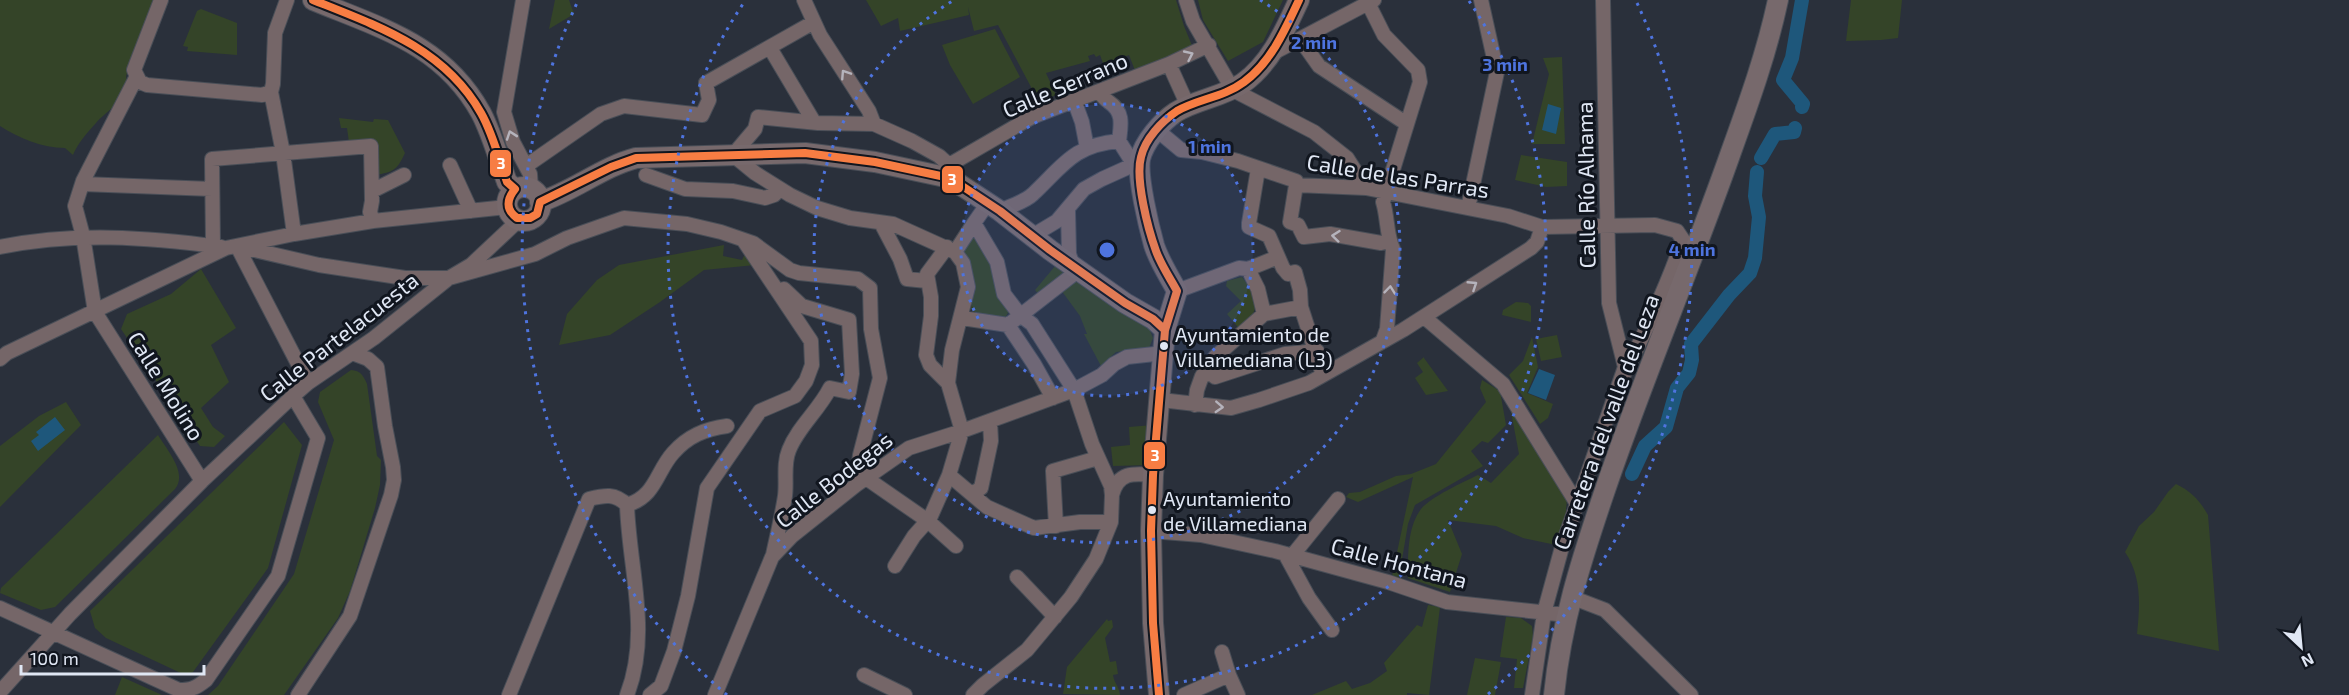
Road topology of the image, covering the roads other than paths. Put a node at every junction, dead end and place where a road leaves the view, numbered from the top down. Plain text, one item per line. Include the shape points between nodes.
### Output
1 (161, 0) edge
2 (287, 0) edge
3 (313, 0) edge
4 (523, 0) edge
5 (804, 0) edge
6 (1186, 0) edge
7 (1299, 0) edge
8 (1481, 0) edge
9 (1603, 0) edge
10 (1778, 0) edge
11 (1371, 1) edge
12 (814, 22) junction
13 (1300, 39) junction
14 (1209, 45) junction
15 (770, 48) junction
16 (1270, 54) junction
17 (1169, 64) junction
18 (137, 76) junction
19 (1233, 90) junction
20 (271, 92) junction
21 (1100, 92) junction
22 (1074, 100) junction
23 (1188, 106) junction
24 (814, 122) junction
25 (874, 124) junction
26 (1407, 124) junction
27 (1157, 129) junction
28 (1119, 141) junction
29 (1087, 148) junction
30 (283, 153) junction
31 (733, 155) junction
32 (450, 165) dead end
33 (526, 166) junction
34 (1136, 169) junction
35 (1258, 169) junction
36 (950, 171) junction
37 (646, 175) dead end
38 (404, 176) dead end
39 (82, 184) junction
40 (782, 185) junction
41 (1296, 185) junction
42 (1366, 188) junction
43 (212, 189) junction
44 (372, 191) junction
45 (1385, 191) junction
46 (523, 201) junction
47 (994, 207) junction
48 (1468, 208) junction
49 (1068, 210) junction
50 (471, 211) junction
51 (373, 221) junction
52 (881, 222) junction
53 (1290, 222) junction
54 (974, 223) junction
55 (1608, 226) junction
56 (1542, 227) junction
57 (294, 234) junction
58 (83, 236) junction
59 (1032, 236) junction
60 (1269, 236) junction
61 (743, 239) junction
62 (1389, 241) junction
63 (0, 247) edge
64 (225, 247) junction
65 (951, 250) junction
66 (1278, 257) junction
67 (1076, 268) junction
68 (1248, 269) junction
69 (769, 277) junction
70 (448, 278) junction
71 (927, 281) junction
72 (1176, 291) junction
73 (1301, 307) junction
74 (95, 312) junction
75 (1264, 314) junction
76 (1020, 315) junction
77 (1424, 317) junction
78 (962, 318) junction
79 (1008, 325) junction
80 (1165, 330) junction
81 (1383, 340) junction
82 (1317, 351) junction
83 (352, 353) junction
84 (1164, 353) junction
85 (0, 359) edge
86 (1224, 374) junction
87 (1323, 375) junction
88 (308, 382) junction
89 (948, 383) junction
90 (1619, 383) junction
91 (1074, 390) junction
92 (293, 396) junction
93 (1053, 398) junction
94 (1161, 400) junction
95 (1195, 405) junction
96 (990, 421) junction
97 (727, 426) dead end
98 (962, 431) junction
99 (1098, 458) junction
100 (949, 475) junction
101 (1154, 475) junction
102 (202, 481) junction
103 (861, 482) junction
104 (972, 494) junction
105 (1112, 495) junction
106 (1338, 499) dead end
107 (1576, 502) junction
108 (627, 505) junction
109 (927, 521) junction
110 (1111, 522) junction
111 (1056, 526) junction
112 (1151, 531) junction
113 (956, 546) dead end
114 (1289, 555) junction
115 (772, 557) junction
116 (895, 566) dead end
117 (1017, 577) dead end
118 (1569, 606) junction
119 (0, 608) edge
120 (1544, 613) junction
121 (1055, 617) junction
122 (1332, 630) dead end
123 (54, 632) junction
124 (1222, 652) dead end
125 (864, 675) dead end
126 (1229, 675) junction
127 (0, 692) edge
128 (298, 695) edge
129 (509, 695) edge
130 (627, 695) edge
131 (650, 695) edge
132 (715, 695) edge
133 (905, 695) edge
134 (973, 695) edge
135 (1159, 695) edge
136 (1185, 695) edge
137 (1238, 695) edge
138 (1532, 695) edge
139 (1554, 695) edge
140 (1691, 695) edge

1 - 18 street via 134,70
2 - 20 street via 275,33
3 - 46 main road via 414,43 444,64 482,115 507,182
33 -> 4 street via 504,112
5 - 12 street
6 - 14 street via 1193,21
7 - 16 main road
8 - 48 street via 1497,72
9 - 55 street, Calle Río Alhama
10 - 118 main road, Carretera del valle del Leza via 1753,90 1619,449
11 - 13 street
11 - 26 street via 1384,34 1418,70 1420,82
12 - 15 street
25 -> 12 street
13 - 16 street
13 - 26 street via 1319,66
17 -> 14 street, Calle Serrano
14 - 19 street
15 - 24 street
15 - 33 street via 706,83 709,100 702,115 624,106 601,114
16 - 19 main road
17 - 21 street, Calle Serrano
17 - 23 street
18 - 20 street via 147,85 262,95
18 - 39 street
19 - 23 main road
19 - 42 street via 1314,132 1347,158
20 - 30 street
21 - 22 street, Calle Serrano
21 - 28 street via 1120,113
22 - 29 street
22 - 36 street, Calle Serrano via 1032,117
23 - 27 main road
24 - 25 street
24 - 31 street via 758,117 755,129
25 - 36 street via 939,156
26 - 45 street
27 - 34 main road
27 - 35 street, Calle de las Parras via 1180,150 1202,152
28 - 29 street
28 - 34 street
29 - 47 street via 1065,161 1032,196
30 - 43 street via 212,159
30 - 44 street via 371,146
30 - 57 street
31 - 36 main road via 805,153
31 - 40 street via 752,171
31 - 46 main road via 636,158 617,163 561,195
32 - 50 street
33 - 46 street via 530,174
34 - 49 street via 1084,189
34 - 72 main road via 1155,247
35 - 41 street, Calle de las Parras via 1296,181
35 - 60 street via 1249,223
36 - 47 main road
37 - 40 street via 685,189 733,190 765,198 774,195
38 - 44 street
39 - 43 street
39 - 58 street via 75,206
40 - 52 street via 817,208
41 - 42 street, Calle de las Parras
41 - 53 street
42 - 45 street, Calle de las Parras
43 - 64 street
44 - 51 street
45 - 48 street, Calle de las Parras
45 - 62 street
46 - 50 street
46 - 70 street via 471,265
47 - 54 street
47 - 59 main road
48 - 56 street, Calle de las Parras
49 - 59 street
49 - 67 street via 1069,254
50 - 51 street
51 - 57 street
52 - 65 street
52 - 71 street via 907,279
53 - 60 street
62 -> 53 street via 1330,234 1304,237 1298,225
54 - 65 street
54 - 76 street via 997,262 1004,294
55 - 56 street, Calle de las Parras
55 - 90 street, Calle Río Alhama via 1609,303 1625,367
55 - 90 street, Calle de las Parras via 1655,225 1677,231 1683,240 1644,335
77 -> 56 street via 1531,248
57 - 64 street
58 - 63 street
58 - 64 street
58 - 74 street
59 - 67 main road
60 - 66 street
61 - 69 street
61 - 70 street via 687,224 624,218 535,254
61 - 103 street via 790,270 858,279 870,288 871,329 880,378 860,455
81 -> 62 street via 1392,267 1393,249
64 - 70 street, Calle Partelacuesta via 405,278
64 - 74 street
64 - 88 street
65 - 71 street via 927,274
65 - 78 street via 963,263 968,286
66 - 68 street
66 - 73 street via 1288,274 1295,272
67 - 76 street via 1049,296
67 - 80 main road
68 - 72 street via 1239,268
68 - 75 street
69 - 115 street via 802,306 849,320 852,374 849,392 830,388 789,450
69 - 131 street via 811,341 812,365 795,396 760,411 707,489 674,651 660,686
70 - 83 street, Calle Partelacuesta
71 - 89 street via 927,355 930,365
72 - 80 main road
73 - 75 street
73 - 82 street
74 - 85 street
74 - 102 street, Calle Molino
75 - 86 street via 1215,357
76 - 79 street
76 - 91 street via 1032,324
77 - 81 street
77 - 107 street via 1503,384
78 - 79 street
78 - 89 street via 952,350
79 - 93 street
80 - 84 main road
81 - 87 street
82 - 86 street via 1285,354
82 - 87 street
83 - 88 street, Calle Partelacuesta
83 - 128 street via 369,359 377,367 394,480 350,616
84 - 91 street, Calle Bodegas via 1127,357
84 - 94 main road
86 - 95 street via 1202,376
95 -> 87 street via 1231,408
88 - 92 street, Calle Partelacuesta
89 - 98 street
90 - 107 street
91 - 93 street, Calle Bodegas
91 - 99 street
92 - 102 street, Calle Partelacuesta
92 - 123 street via 318,438 278,576 206,680 191,690 179,690
93 - 96 street, Calle Bodegas
94 - 95 street
94 - 101 main road
96 - 98 street, Calle Bodegas
96 - 104 street via 991,441 981,488
97 - 108 street via 707,428 694,436 672,454 644,497
98 - 100 street
98 - 103 street, Calle Bodegas via 909,448
99 - 105 street
99 - 111 street via 1053,471
100 - 104 street
100 - 109 street
101 - 105 street via 1122,477
101 - 112 main road
102 - 123 street, Calle Partelacuesta
103 - 109 street
103 - 115 street, Calle Bodegas via 792,536
104 - 111 street via 987,507 1034,528
105 - 110 street
106 - 114 street
107 - 120 street
108 - 129 street via 619,497 606,494 590,499
108 - 130 street via 638,608 637,655
109 - 113 street
109 - 116 street
110 - 111 street
110 - 121 street via 1096,559
112 - 114 street, Calle Hontana via 1201,535
112 - 135 main road
114 - 120 street, Calle Hontana via 1446,602
114 - 122 street via 1309,598
115 - 132 street, Calle Bodegas
117 - 121 street
118 - 120 street, Calle Hontana
118 - 139 main road, Carretera del valle del Leza
118 - 140 street, Calle Hontana via 1605,610
119 - 123 street
120 - 138 street
121 - 134 street via 1027,650
123 - 127 street, Calle Partelacuesta
124 - 126 street
125 - 133 street
126 - 136 street
126 - 137 street

